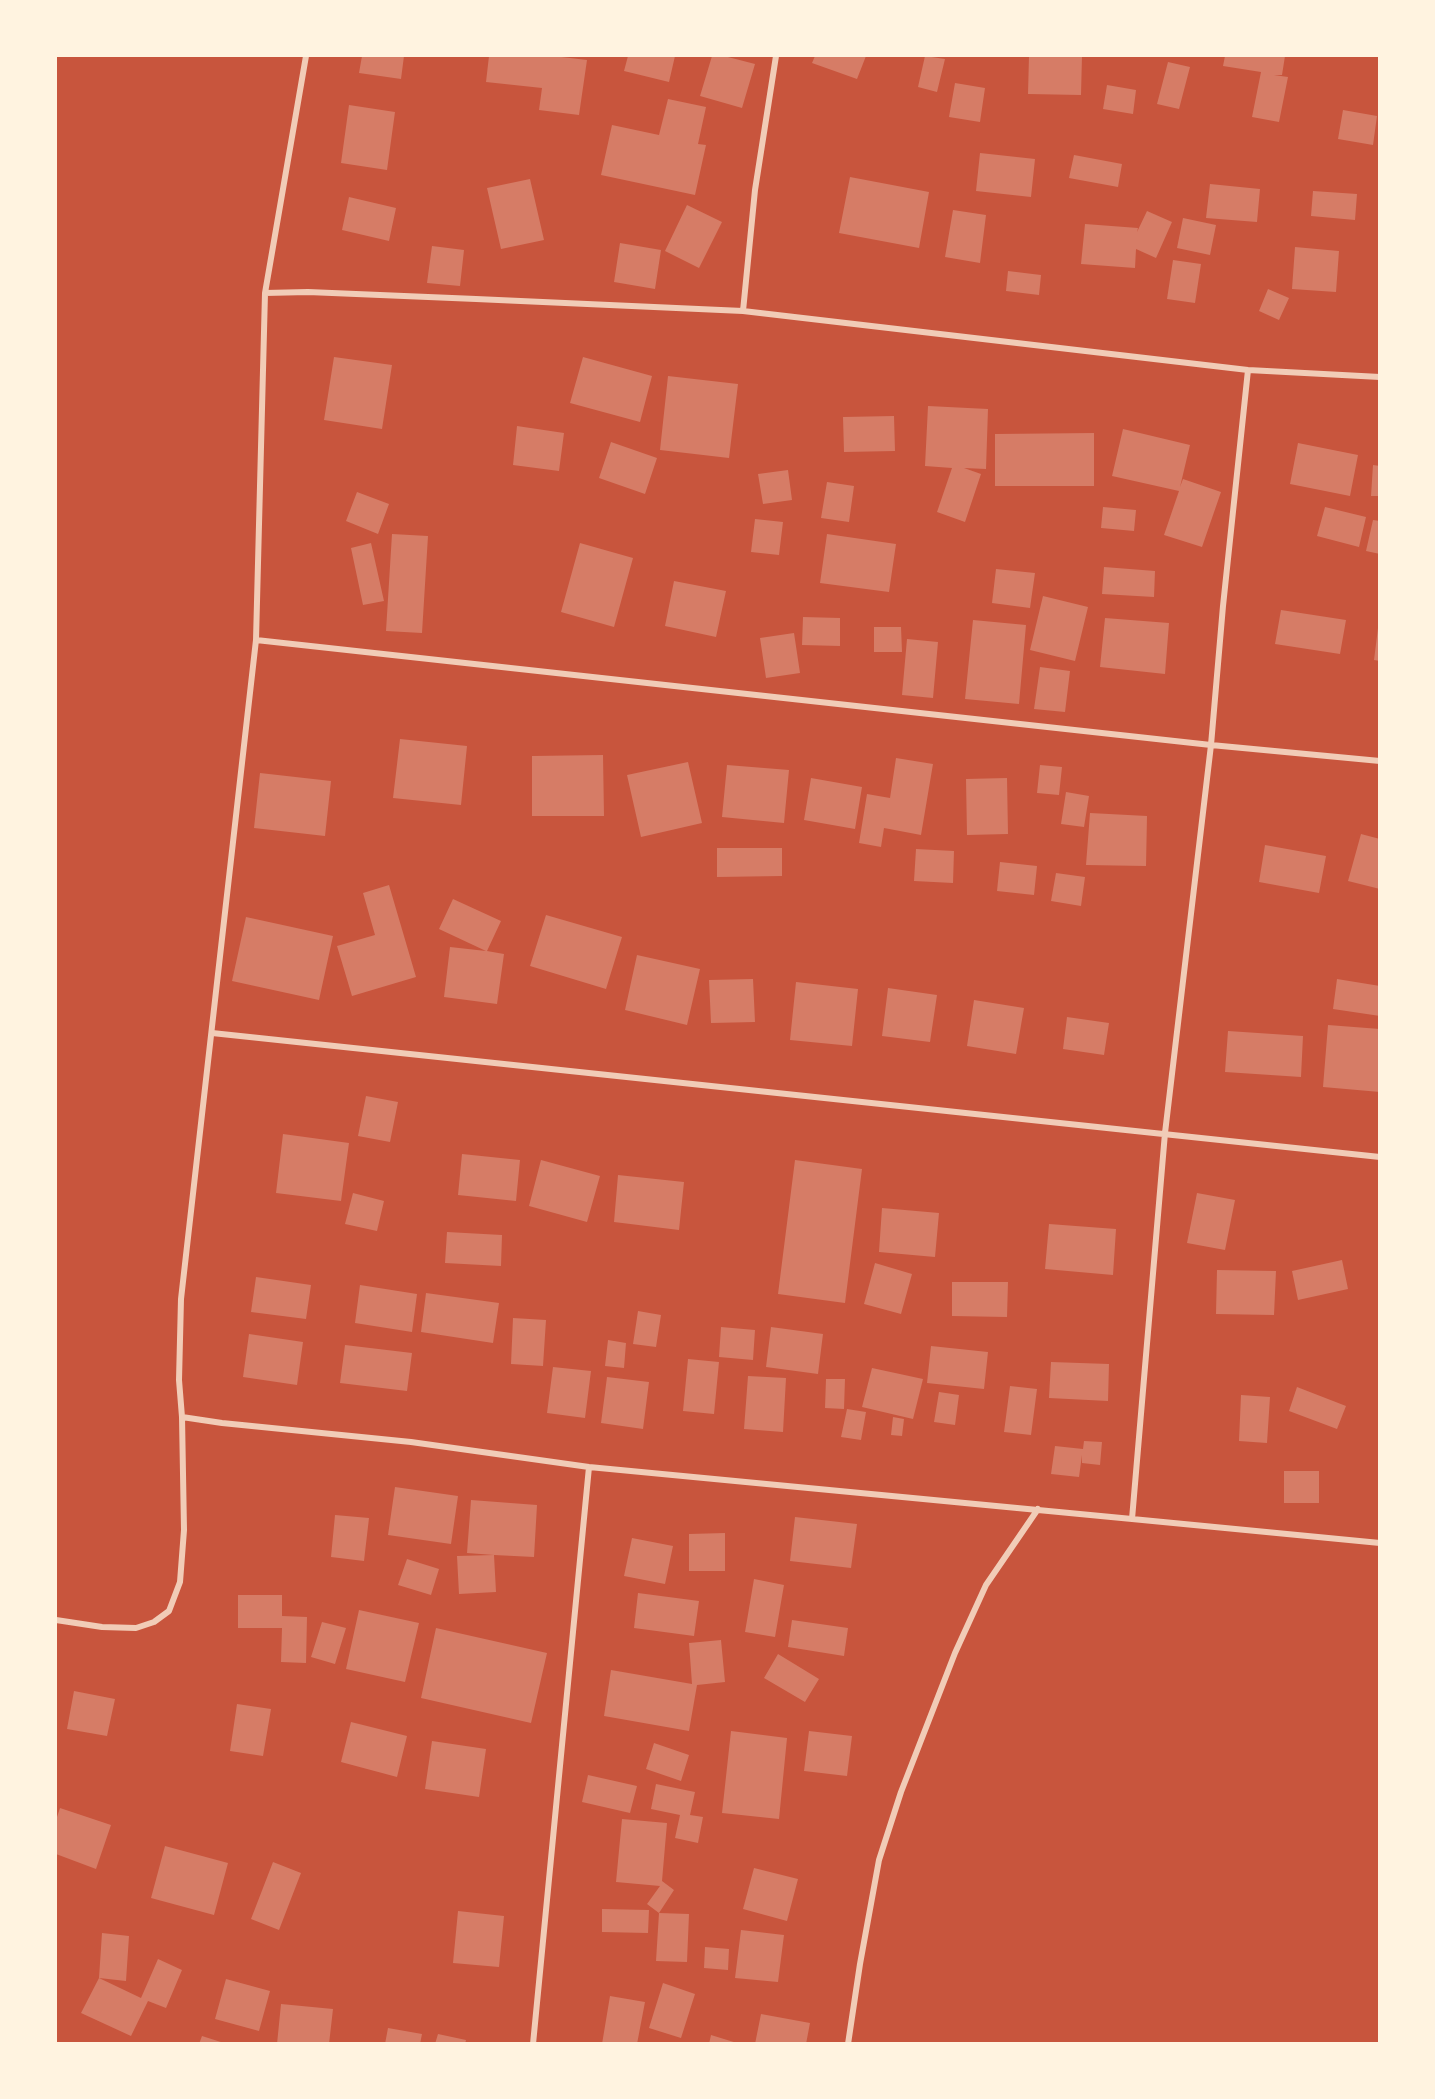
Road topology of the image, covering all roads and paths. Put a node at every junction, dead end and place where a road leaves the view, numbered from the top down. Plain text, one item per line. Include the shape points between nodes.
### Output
1 (306, 56) edge
2 (776, 56) edge
3 (265, 293) junction
4 (742, 311) junction
5 (1248, 370) junction
6 (1380, 377) edge
7 (256, 640) junction
8 (1211, 745) junction
9 (1380, 761) edge
10 (212, 1033) junction
11 (1165, 1133) junction
12 (1380, 1157) edge
13 (182, 1417) junction
14 (589, 1467) junction
15 (1038, 1509) junction
16 (1132, 1519) junction
17 (1380, 1543) edge
18 (56, 1620) edge
19 (533, 2043) edge
20 (848, 2043) edge

1 - 3 street
2 - 4 street via 755,190
3 - 4 street
3 - 7 street
4 - 5 street
5 - 6 street
5 - 8 street
7 - 8 street
7 - 10 street
8 - 9 street
8 - 11 street
10 - 11 street
10 - 13 street via 181,1299
11 - 12 street
11 - 16 street
13 - 14 street via 411,1442
13 - 18 street via 184,1530 180,1582 169,1611 136,1628
14 - 15 street
14 - 19 street
15 - 16 street
15 - 20 street via 986,1585 901,1792 879,1860
16 - 17 street

